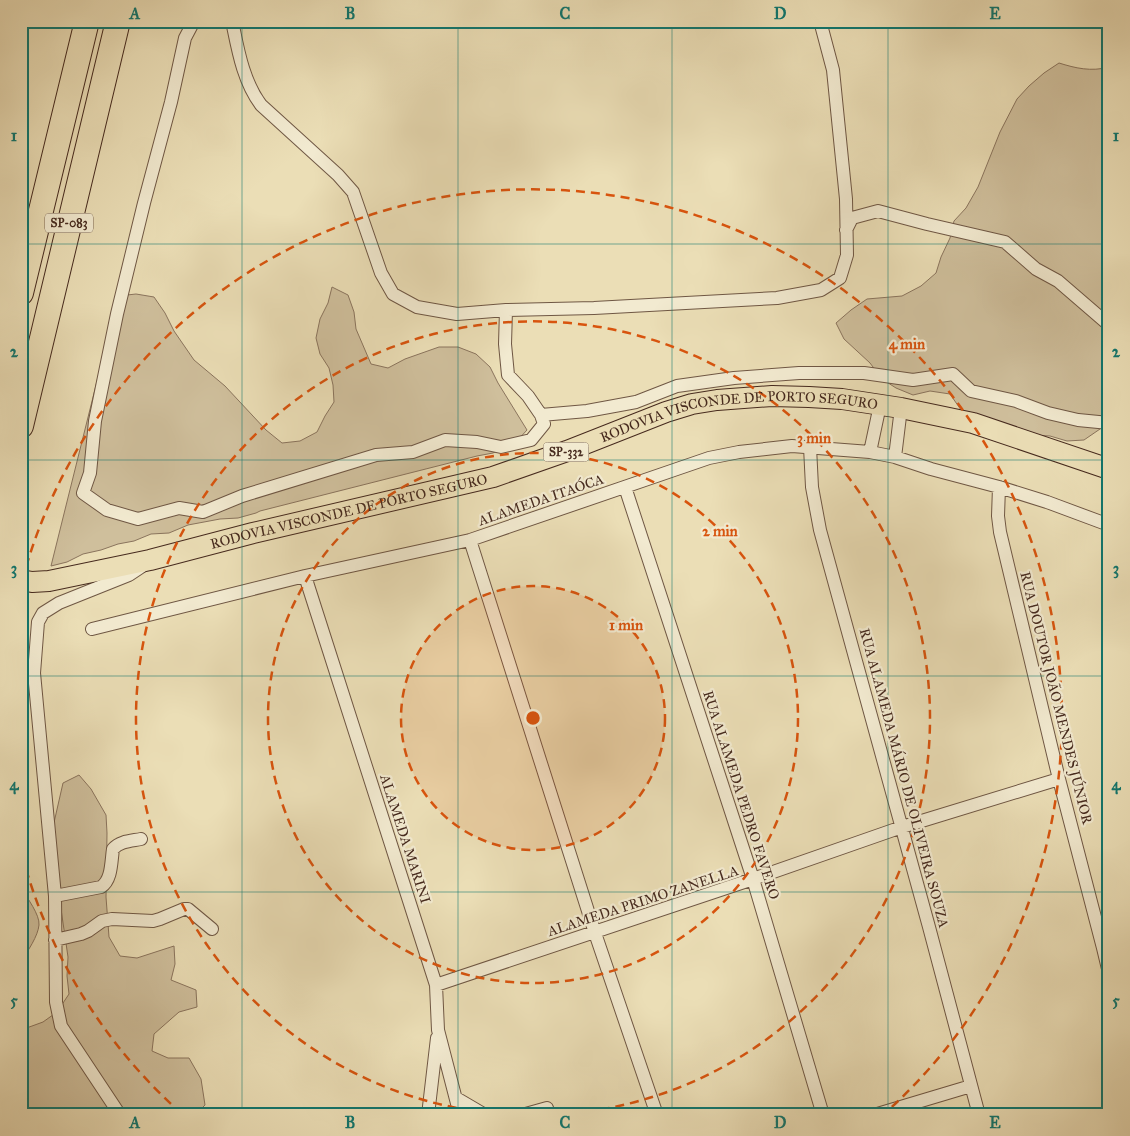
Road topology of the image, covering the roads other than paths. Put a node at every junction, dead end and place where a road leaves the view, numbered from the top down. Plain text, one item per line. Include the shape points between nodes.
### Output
1 (87, 21) edge
2 (118, 21) edge
3 (194, 21) edge
4 (232, 21) edge
5 (820, 21) edge
6 (846, 230) junction
7 (21, 293) edge
8 (506, 310) junction
9 (1109, 325) edge
10 (880, 405) junction
11 (901, 408) junction
12 (541, 415) junction
13 (1109, 423) edge
14 (21, 426) edge
15 (810, 447) junction
16 (870, 452) junction
17 (894, 457) junction
18 (1109, 469) edge
19 (625, 487) junction
20 (999, 487) junction
21 (1109, 525) edge
22 (470, 540) junction
23 (150, 560) junction
24 (305, 576) junction
25 (21, 580) edge
26 (92, 629) dead end
27 (1059, 779) junction
28 (902, 827) junction
29 (141, 839) dead end
30 (753, 880) junction
31 (55, 896) junction
32 (212, 928) dead end
33 (595, 933) junction
34 (55, 940) junction
35 (1106, 947) edge
36 (1109, 973) edge
37 (436, 985) junction
38 (438, 1030) junction
39 (971, 1086) junction
40 (456, 1098) junction
41 (547, 1108) dead end
42 (120, 1115) edge
43 (428, 1115) edge
44 (460, 1115) edge
45 (485, 1115) edge
46 (522, 1115) edge
47 (657, 1115) edge
48 (823, 1115) edge
49 (874, 1115) edge
50 (978, 1115) edge

1 - 7 highway, SP-083
2 - 14 highway, SP-083
3 - 12 street via 185,38 117,314 95,421 90,473 83,493 107,510 138,519 179,508 204,512 242,496 376,455 413,452 445,440 501,447 531,440 544,424
4 - 8 street via 253,94 353,192 381,273 393,294 417,307 457,314
5 - 6 street via 833,70 846,199
6 - 8 street via 847,255 840,278 821,290 777,298
6 - 9 street via 852,218 878,211 1005,242 1036,269 1058,281
8 - 12 street via 508,375
10 - 11 main road, RODOVIA VISCONDE DE PORTO SEGURO / SP-332
10 - 16 street
10 - 23 main road, RODOVIA VISCONDE DE PORTO SEGURO / SP-332 via 842,399 772,396 692,404 567,452 493,476
11 - 17 street
11 - 18 main road, RODOVIA VISCONDE DE PORTO SEGURO / SP-332 via 973,423
12 - 13 street via 595,410 636,402 677,386 734,378 864,373 913,380 953,374 971,392 1016,401 1078,420
15 - 16 street, ALAMEDA ITAÓCA
15 - 19 street, ALAMEDA ITAÓCA via 792,446 709,458
15 - 28 street, RUA ALAMEDA MÁRIO DE OLIVEIRA SOUZA via 812,487 820,530
16 - 17 street, ALAMEDA ITAÓCA
17 - 20 street, ALAMEDA ITAÓCA
19 - 22 street, ALAMEDA ITAÓCA
19 - 30 street, RUA ALAMEDA PEDRO FAVERO
20 - 21 street, ALAMEDA ITAÓCA
20 - 27 street, RUA DOUTOR JOÃO MENDES JÚNIOR via 1000,532
22 - 24 street, ALAMEDA ITAÓCA
22 - 33 street
23 - 25 main road, RODOVIA VISCONDE DE PORTO SEGURO / SP-332 via 49,581
23 - 31 street via 129,575 59,603 43,613 38,622 34,673
24 - 26 street, ALAMEDA ITAÓCA
24 - 37 street, ALAMEDA MARINI
27 - 28 street, ALAMEDA PRIMO ZANELLA
27 - 35 street, RUA DOUTOR JOÃO MENDES JÚNIOR
28 - 30 street, ALAMEDA PRIMO ZANELLA
28 - 39 street, RUA ALAMEDA MÁRIO DE OLIVEIRA SOUZA
29 - 31 street via 121,843 113,849 106,884
30 - 33 street, ALAMEDA PRIMO ZANELLA
30 - 48 street, RUA ALAMEDA PEDRO FAVERO
31 - 34 street
32 - 34 street via 184,909 153,921 112,918 81,934
33 - 37 street, ALAMEDA PRIMO ZANELLA
33 - 47 street
34 - 42 street via 56,1002 61,1026
35 - 36 street, RUA DOUTOR JOÃO MENDES JÚNIOR
37 - 38 street, ALAMEDA MARINI
38 - 40 street, ALAMEDA MARINI
38 - 43 street
39 - 49 street
39 - 50 street, RUA ALAMEDA MÁRIO DE OLIVEIRA SOUZA
40 - 44 street, ALAMEDA MARINI
40 - 45 street
41 - 46 street

